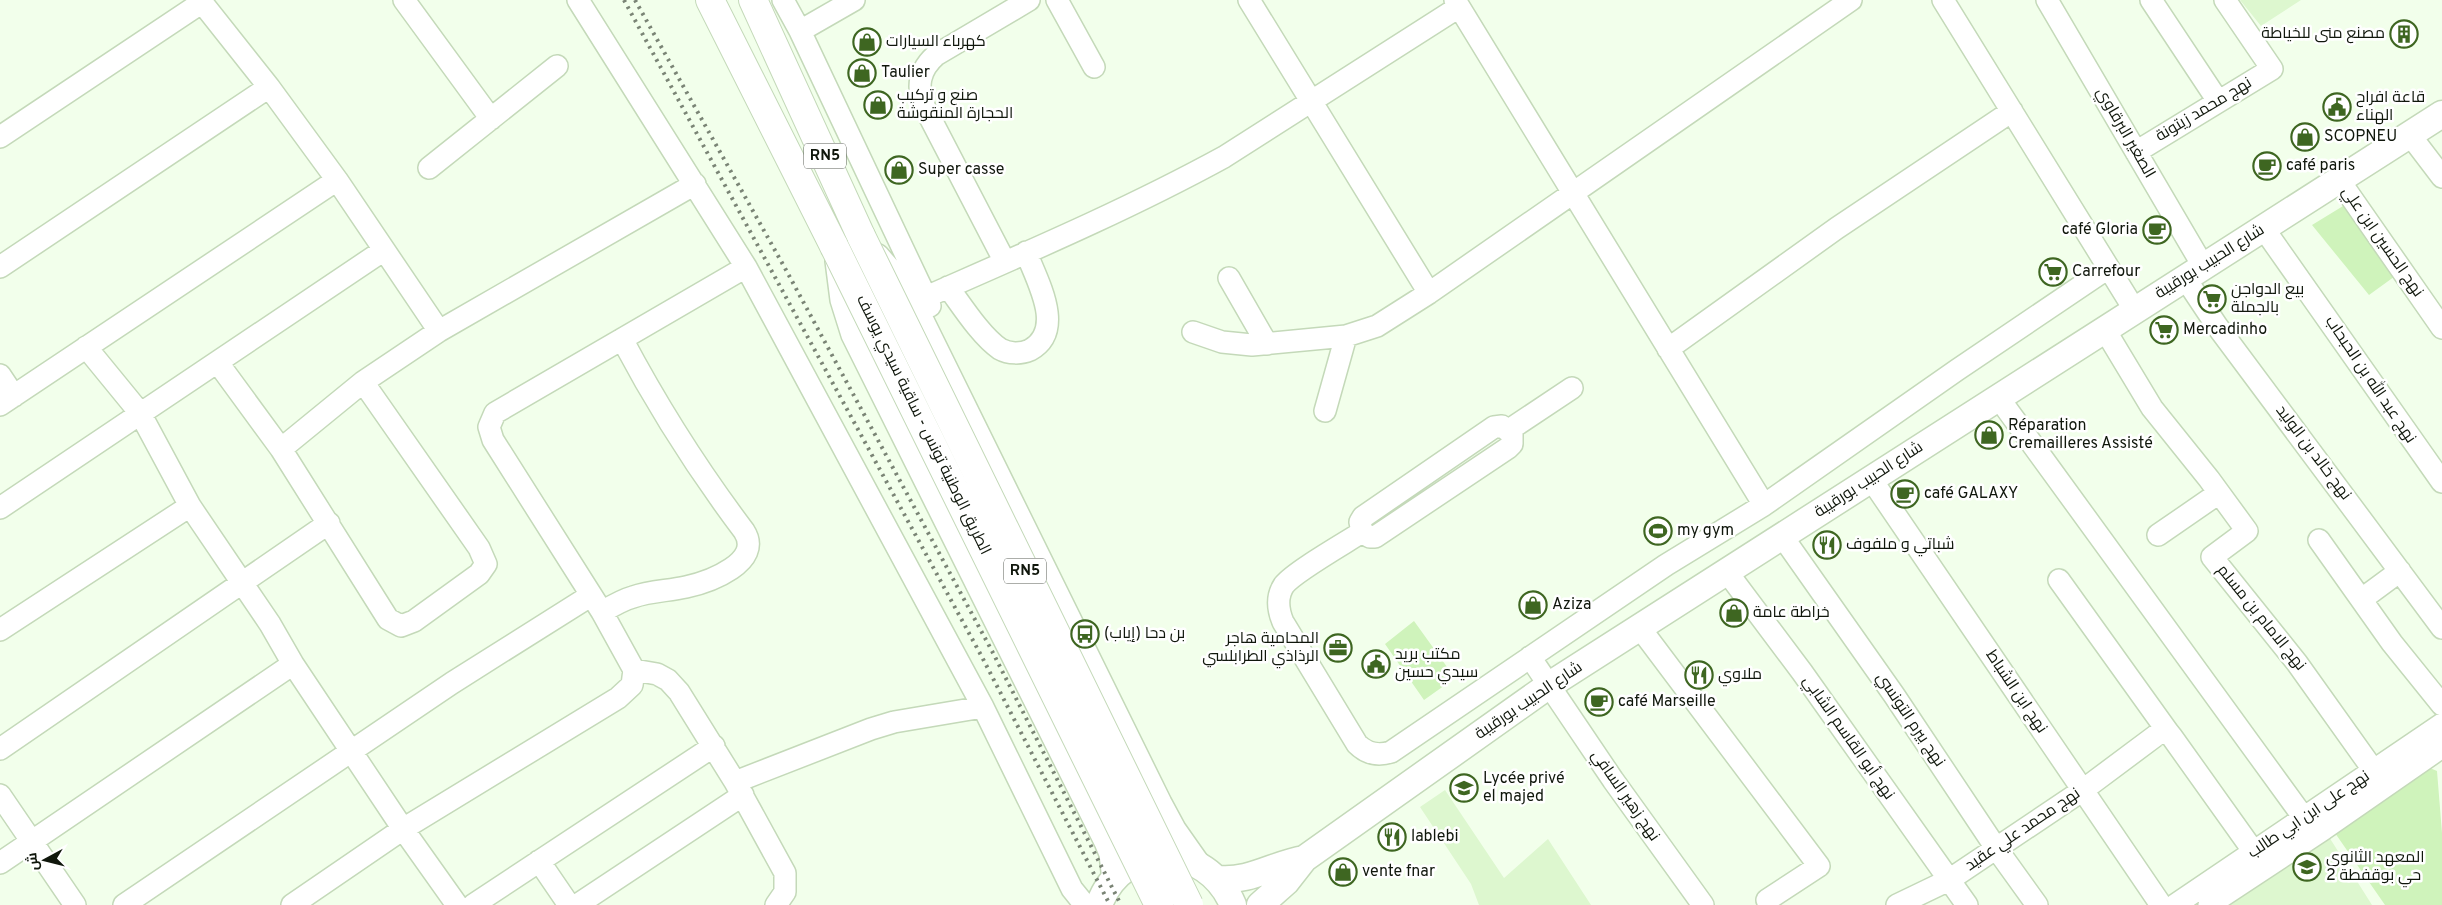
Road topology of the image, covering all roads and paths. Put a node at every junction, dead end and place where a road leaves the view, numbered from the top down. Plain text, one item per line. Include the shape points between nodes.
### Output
1 (404, 0) edge
2 (578, 0) edge
3 (710, 0) edge
4 (754, 0) edge
5 (783, 0) edge
6 (854, 0) edge
7 (1029, 0) edge
8 (1057, 0) edge
9 (1249, 0) edge
10 (1850, 0) edge
11 (1943, 0) edge
12 (2047, 0) edge
13 (2152, 0) edge
14 (2225, 0) edge
15 (201, 1) edge
16 (1457, 3) edge
17 (800, 31) junction
18 (557, 66) dead end
19 (1094, 67) dead end
20 (269, 87) junction
21 (1311, 101) junction
22 (2218, 101) junction
23 (2012, 111) junction
24 (2442, 114) edge
25 (490, 119) junction
26 (2410, 135) junction
27 (0, 137) edge
28 (2136, 152) junction
29 (428, 168) dead end
30 (2442, 176) edge
31 (336, 180) junction
32 (2339, 180) junction
33 (695, 184) junction
34 (1573, 193) junction
35 (2264, 229) junction
36 (861, 236) junction
37 (834, 246) junction
38 (384, 250) junction
39 (1026, 252) junction
40 (1005, 262) junction
41 (0, 267) edge
42 (746, 268) junction
43 (2108, 268) junction
44 (2194, 272) junction
45 (1229, 278) dead end
46 (948, 287) junction
47 (1429, 293) junction
48 (926, 297) junction
49 (2134, 309) junction
50 (2442, 328) edge
51 (2105, 330) junction
52 (439, 331) junction
53 (1193, 332) dead end
54 (1346, 336) junction
55 (622, 340) junction
56 (1267, 344) junction
57 (86, 347) junction
58 (1668, 349) junction
59 (218, 362) junction
60 (0, 375) edge
61 (363, 382) junction
62 (1572, 388) dead end
63 (1998, 397) junction
64 (7, 400) edge
65 (1325, 412) dead end
66 (140, 414) junction
67 (972, 419) junction
68 (281, 449) junction
69 (1871, 479) junction
70 (2442, 482) edge
71 (2219, 493) junction
72 (1764, 505) junction
73 (190, 506) junction
74 (0, 508) edge
75 (329, 523) junction
76 (2158, 535) dead end
77 (1782, 536) junction
78 (2319, 540) dead end
79 (2400, 571) junction
80 (1727, 572) junction
81 (2060, 580) dead end
82 (242, 583) junction
83 (2362, 599) junction
84 (596, 604) junction
85 (1640, 628) junction
86 (2442, 628) edge
87 (0, 630) edge
88 (1530, 657) junction
89 (293, 664) junction
90 (634, 670) junction
91 (1548, 686) junction
92 (2442, 705) edge
93 (983, 707) junction
94 (2442, 724) edge
95 (2168, 732) junction
96 (714, 746) junction
97 (0, 749) edge
98 (352, 752) junction
99 (2440, 753) edge
100 (2374, 771) junction
101 (739, 788) junction
102 (2083, 790) junction
103 (0, 795) edge
104 (2304, 818) junction
105 (403, 829) junction
106 (32, 841) junction
107 (1996, 848) junction
108 (2254, 852) junction
109 (1304, 859) junction
110 (540, 861) junction
111 (0, 862) edge
112 (1210, 873) junction
113 (1113, 880) junction
114 (1948, 880) junction
115 (1767, 900) dead end
116 (1693, 902) edge
117 (75, 905) edge
118 (124, 905) edge
119 (292, 905) edge
120 (457, 905) edge
121 (473, 905) edge
122 (569, 905) edge
123 (577, 905) edge
124 (776, 905) edge
125 (1086, 905) edge
126 (1099, 905) edge
127 (1159, 905) edge
128 (1188, 905) edge
129 (1233, 905) edge
130 (1260, 905) edge
131 (1897, 905) edge
132 (1967, 905) edge
133 (2037, 905) edge
134 (2161, 905) edge
135 (2174, 905) edge
136 (2209, 905) edge

1 - 25 street
2 - 33 street
3 - 37 highway, الطريق الوطنية تونس - ساقية سيدي يوسف / RN5
4 - 36 highway, الطريق الوطنية تونس - ساقية سيدي يوسف / RN5
5 - 17 street
6 - 17 street
7 - 40 street via 936,55 927,63 919,85 925,108
8 - 19 street
9 - 21 street
10 - 34 street
11 - 23 street
12 - 28 street, الصغير البرقاوي
13 - 22 street
14 - 22 street, نهج محمد زيتونة via 2272,69
15 - 20 street
15 - 27 street
16 - 21 street
16 - 34 street
17 - 48 street
18 - 25 street
20 - 31 street
20 - 41 street
21 - 39 street via 1186,178
21 - 47 street
22 - 28 street, نهج محمد زيتونة
23 - 43 street
23 - 58 street via 1837,228
24 - 26 main road, شارع الحبيب بورقيبة
25 - 29 street
26 - 30 street
26 - 32 main road, شارع الحبيب بورقيبة
28 - 44 street, الصغير البرقاوي
31 - 38 street
31 - 57 street
32 - 35 main road, شارع الحبيب بورقيبة
32 - 50 street, نهج الحسين ابن علي
33 - 42 street
33 - 52 street
34 - 47 street
34 - 58 street
35 - 44 main road, شارع الحبيب بورقيبة
35 - 70 street, نهج عبد الله بن الحبحاب
36 - 67 street via 900,280 914,302
36 - 128 highway, الطريق الوطنية تونس - ساقية سيدي يوسف / RN5, bridge
37 - 113 street via 841,300 852,335 1105,842
37 - 127 highway, الطريق الوطنية تونس - ساقية سيدي يوسف / RN5, bridge
38 - 52 street
38 - 59 street
39 - 40 street
39 - 46 street via 1049,324 1041,341 1027,352 1003,351 993,343
40 - 46 street
42 - 55 street
42 - 93 street
43 - 49 street
43 - 72 street
44 - 49 main road, شارع الحبيب بورقيبة
44 - 79 street, نهج خالد بن الوليد via 2217,326
45 - 56 street
46 - 48 street
47 - 54 street via 1377,326
48 - 67 street via 973,392
49 - 51 main road, شارع الحبيب بورقيبة
51 - 63 main road, شارع الحبيب بورقيبة
51 - 71 street, نهج الامام بن مسلم via 2152,408
52 - 61 street
53 - 56 street via 1237,344
54 - 56 street
54 - 65 street
55 - 84 street via 495,413 489,427 493,440
55 - 84 street via 677,437 749,538 750,546 742,560 707,581
57 - 64 street
57 - 66 street
58 - 72 street
59 - 66 street
59 - 68 street
60 - 64 street
61 - 68 street
61 - 75 street via 479,548 486,564 479,574 414,621 401,626 388,619
62 - 88 street via 1509,430 1512,444 1504,451 1380,534 1370,537 1362,532 1290,579 1280,592 1278,607 1283,622 1356,744 1379,755 1392,752
63 - 69 main road, شارع الحبيب بورقيبة
63 - 104 street
66 - 73 street
66 - 74 street
67 - 112 street via 1161,803 1175,829
68 - 75 street
69 - 77 main road, شارع الحبيب بورقيبة
69 - 102 street, نهج ابن الشباط
71 - 76 street
71 - 100 street, نهج الامام بن مسلم via 2247,532 2212,557 2298,663
72 - 88 street
73 - 82 street
73 - 87 street
75 - 82 street
77 - 80 main road, شارع الحبيب بورقيبة
77 - 107 street, نهج بيرم التونسي
78 - 83 street
79 - 83 street
79 - 86 street, نهج خالد بن الوليد
80 - 85 main road, شارع الحبيب بورقيبة
80 - 114 street, نهج أبو القاسم الشابي via 1802,672
81 - 95 street
82 - 89 street
82 - 97 street
83 - 92 street
84 - 90 street
84 - 98 street via 452,682
85 - 91 main road, شارع الحبيب بورقيبة
85 - 115 street via 1819,866
88 - 91 street, نهج زهير السافي
89 - 98 street
89 - 106 street
90 - 96 street via 657,674 668,680
90 - 105 street via 632,685 618,698
91 - 109 main road, شارع الحبيب بورقيبة
91 - 116 street, نهج زهير السافي
93 - 101 street via 871,729
93 - 125 street via 1072,889
94 - 100 street, نهج على ابن ابي طالب
95 - 102 street, نهج محمد علي عقيد via 2158,734
95 - 108 street
96 - 101 street
96 - 110 street
98 - 105 street
98 - 118 street
99 - 136 street
100 - 104 street, نهج على ابن ابي طالب
101 - 123 street
101 - 124 street via 785,873 785,892
102 - 107 street, نهج محمد علي عقيد
102 - 134 street, نهج ابن الشباط
103 - 106 street
104 - 108 street, نهج على ابن ابي طالب
105 - 119 street
105 - 120 street
106 - 111 street
106 - 117 street
107 - 114 street, نهج محمد علي عقيد
107 - 133 street, نهج بيرم التونسي
108 - 135 street, نهج على ابن ابي طالب
109 - 112 main road, شارع الحبيب بورقيبة via 1250,878
109 - 130 main road, شارع الحبيب بورقيبة via 1286,882
110 - 121 street
110 - 122 street
112 - 113 main road via 1178,858 1154,857 1132,866
112 - 129 main road
113 - 126 main road
114 - 131 street, نهج محمد علي عقيد
114 - 132 street, نهج أبو القاسم الشابي

